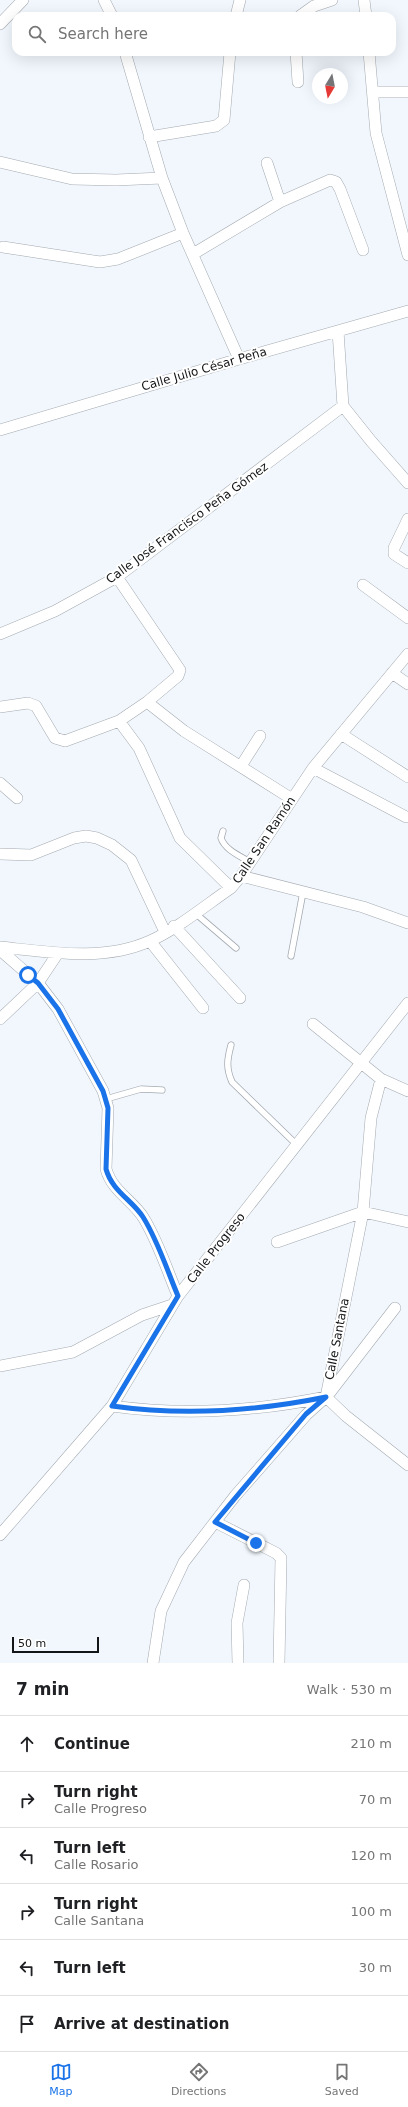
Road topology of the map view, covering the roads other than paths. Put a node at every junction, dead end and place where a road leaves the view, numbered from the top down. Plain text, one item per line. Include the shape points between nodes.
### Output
1 (23, 0) edge
2 (104, 0) edge
3 (240, 0) edge
4 (332, 0) edge
5 (364, 0) edge
6 (110, 12) edge
7 (237, 12) edge
8 (306, 12) edge
9 (366, 12) edge
10 (2, 18) edge
11 (126, 56) edge
12 (230, 56) edge
13 (296, 56) edge
14 (369, 56) edge
15 (298, 82) dead end
16 (373, 92) junction
17 (408, 92) edge
18 (149, 137) junction
19 (0, 162) edge
20 (267, 163) dead end
21 (162, 178) junction
22 (280, 202) junction
23 (183, 233) junction
24 (3, 247) dead end
25 (363, 250) dead end
26 (193, 254) junction
27 (408, 255) edge
28 (408, 311) edge
29 (338, 331) junction
30 (239, 359) junction
31 (343, 406) junction
32 (0, 430) edge
33 (408, 482) edge
34 (408, 519) edge
35 (408, 564) edge
36 (117, 577) junction
37 (363, 585) dead end
38 (408, 618) edge
39 (0, 634) edge
40 (408, 654) edge
41 (392, 673) junction
42 (408, 684) edge
43 (147, 702) junction
44 (0, 707) edge
45 (119, 721) junction
46 (341, 734) junction
47 (260, 736) dead end
48 (241, 766) junction
49 (313, 768) junction
50 (408, 777) edge
51 (0, 783) edge
52 (17, 798) dead end
53 (292, 799) junction
54 (406, 817) dead end
55 (223, 831) dead end
56 (0, 854) edge
57 (250, 862) junction
58 (241, 876) junction
59 (231, 888) junction
60 (303, 892) junction
61 (195, 912) junction
62 (408, 923) edge
63 (169, 929) junction
64 (150, 941) junction
65 (0, 947) edge
66 (236, 948) dead end
67 (0, 950) edge
68 (58, 953) junction
69 (291, 956) dead end
70 (38, 983) junction
71 (240, 998) dead end
72 (408, 1003) edge
73 (203, 1008) dead end
74 (0, 1019) edge
75 (314, 1024) dead end
76 (231, 1045) dead end
77 (361, 1062) junction
78 (381, 1079) junction
79 (162, 1090) dead end
80 (408, 1091) edge
81 (106, 1099) junction
82 (297, 1145) junction
83 (363, 1212) junction
84 (408, 1222) edge
85 (277, 1242) dead end
86 (175, 1300) junction
87 (395, 1308) dead end
88 (0, 1366) edge
89 (326, 1397) junction
90 (112, 1406) junction
91 (408, 1465) edge
92 (215, 1522) junction
93 (0, 1535) edge
94 (244, 1585) dead end
95 (154, 1663) edge
96 (238, 1663) edge
97 (279, 1663) edge

1 - 10 street
2 - 6 street
3 - 7 street
4 - 8 street
5 - 9 street
11 - 18 street
12 - 18 street via 224,120 216,126
13 - 15 street
14 - 16 street
16 - 17 street
16 - 27 street via 376,133
18 - 21 street
19 - 21 street via 72,179
20 - 22 street
21 - 23 street
22 - 25 street via 330,180 336,182
22 - 26 street
23 - 24 street via 118,259 100,262
23 - 26 street
26 - 30 street
28 - 29 street, Calle Julio César Peña
29 - 30 street, Calle Julio César Peña
29 - 31 street
30 - 32 street, Calle Julio César Peña
31 - 33 street via 371,442
31 - 36 street, Calle José Francisco Peña Gómez
34 - 35 street via 394,548 394,554
36 - 39 street, Calle José Francisco Peña Gómez via 55,611
36 - 43 street via 180,670 178,676
37 - 38 street
40 - 41 street, Calle San Ramón
41 - 42 street
41 - 46 street, Calle San Ramón
43 - 45 street
43 - 48 street via 184,731
44 - 45 street via 28,703 36,706 55,738 65,740
45 - 59 street via 139,748 180,838
46 - 49 street, Calle San Ramón
46 - 50 street
47 - 48 street
48 - 53 street
49 - 53 street, Calle San Ramón
49 - 54 street
51 - 52 street
53 - 57 street, Calle San Ramón
55 - 57 lane via 222,842
56 - 63 street via 31,855 86,836 102,840 136,866
57 - 58 street, Calle San Ramón
58 - 59 street, Calle San Ramón
58 - 60 street
59 - 61 street, Calle San Ramón
60 - 62 street via 363,907
60 - 69 lane
61 - 63 street, Calle San Ramón
61 - 66 lane
63 - 64 street, Calle San Ramón
63 - 71 street
64 - 68 street, Calle San Ramón via 106,954
64 - 73 street
65 - 68 street, Calle San Ramón
67 - 70 street
68 - 70 street
70 - 74 street
70 - 81 street via 58,1009
72 - 77 street, Calle Progreso
75 - 77 street
76 - 82 lane via 227,1065 232,1082
77 - 78 street
77 - 82 street, Calle Progreso
78 - 80 street
78 - 83 street, Calle Santana via 370,1118
79 - 81 lane via 141,1089
81 - 86 street via 108,1176 142,1215 150,1230
82 - 86 street, Calle Progreso
83 - 84 street
83 - 85 street
83 - 89 street, Calle Santana
86 - 88 street via 73,1352
86 - 90 street, Calle Progreso
87 - 89 street
89 - 90 street via 287,1405 218,1410 151,1412
89 - 91 street
89 - 92 street, Calle Santana via 306,1414
90 - 93 street, Calle Progreso
92 - 95 street, Calle Santana via 184,1562 161,1611
92 - 97 street via 281,1558
94 - 96 street via 237,1623

